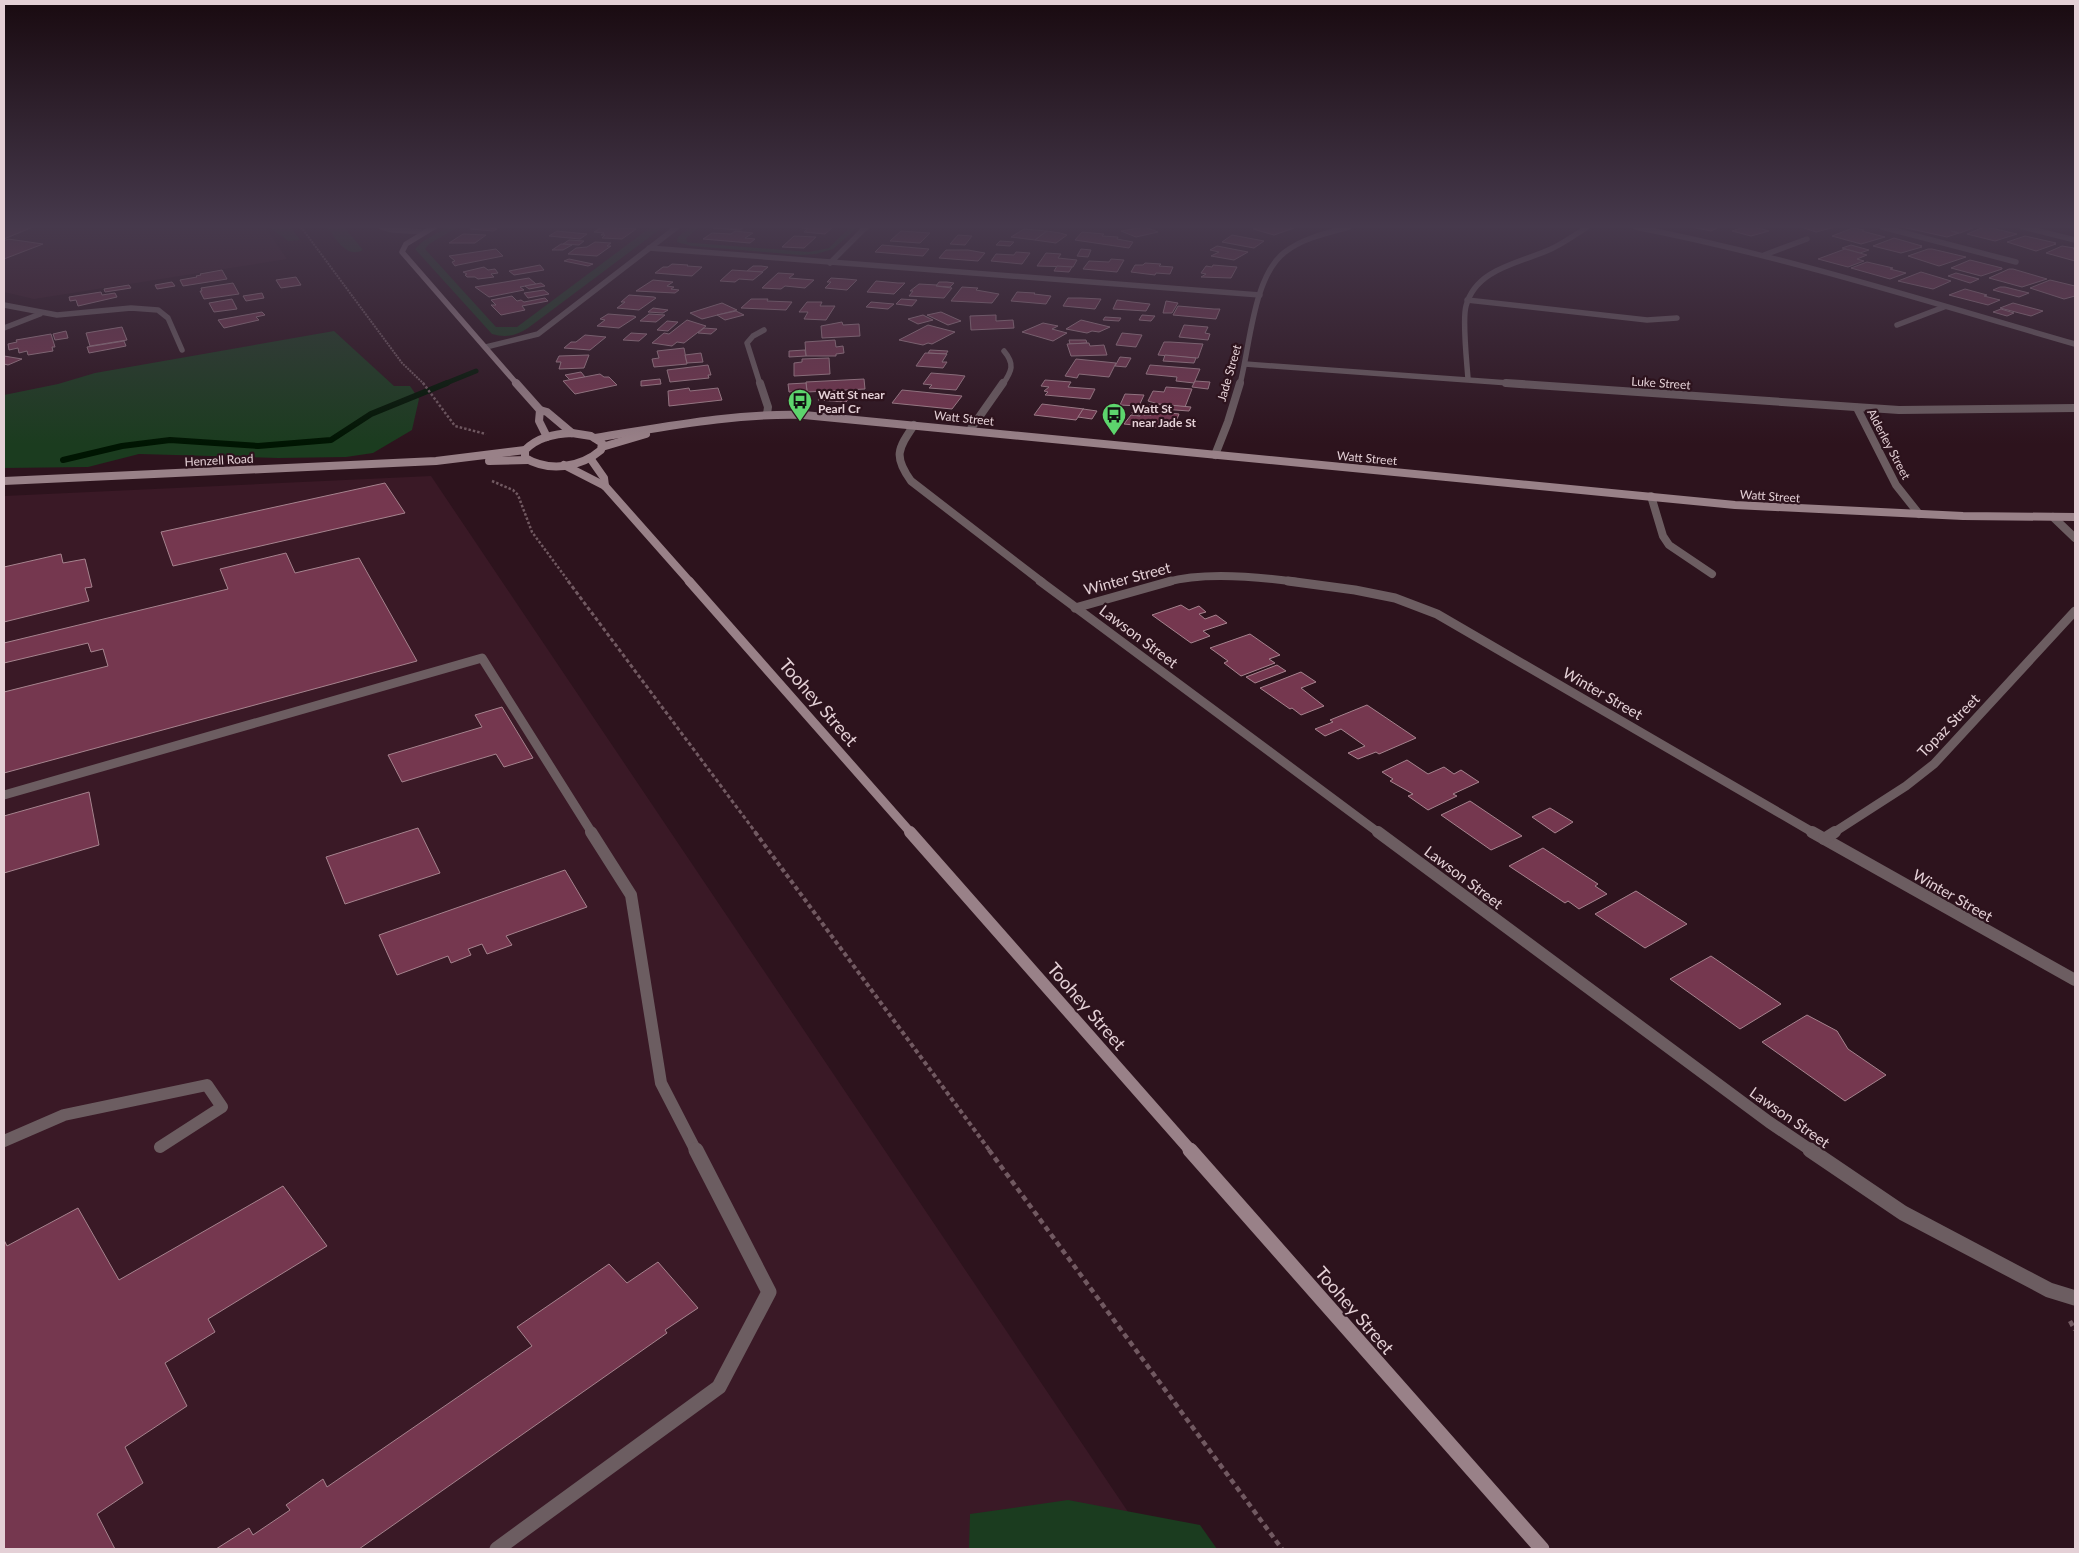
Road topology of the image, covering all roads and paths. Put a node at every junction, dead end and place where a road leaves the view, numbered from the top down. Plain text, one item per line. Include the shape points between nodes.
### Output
1 (355, 299) edge
2 (444, 299) edge
3 (583, 299) edge
4 (1259, 299) edge
5 (1918, 299) edge
6 (1467, 300) joint
7 (4, 305) edge
8 (1944, 307) junction
9 (40, 314) junction
10 (1677, 318) dead end
11 (1897, 325) dead end
12 (4, 328) edge
13 (764, 330) dead end
14 (2075, 344) edge
15 (486, 347) junction
16 (182, 350) dead end
17 (1004, 351) dead end
18 (1245, 364) junction
19 (1468, 379) junction
20 (1857, 408) junction
21 (2075, 408) edge
22 (540, 410) junction
23 (767, 414) junction
24 (914, 425) junction
25 (658, 428) junction
26 (970, 430) junction
27 (572, 434) junction
28 (491, 437) dead end
29 (547, 437) junction
30 (595, 438) junction
31 (602, 447) junction
32 (525, 450) junction
33 (1215, 455) junction
34 (590, 458) junction
35 (528, 460) junction
36 (436, 461) junction
37 (564, 465) junction
38 (486, 476) dead end
39 (4, 481) edge
40 (605, 486) junction
41 (1651, 496) junction
42 (1919, 514) junction
43 (2053, 517) junction
44 (2075, 517) edge
45 (2075, 538) edge
46 (1712, 574) dead end
47 (1075, 608) junction
48 (2075, 611) edge
49 (4, 795) edge
50 (1824, 839) junction
51 (2075, 980) edge
52 (4, 1141) edge
53 (160, 1147) dead end
54 (2075, 1298) edge
55 (497, 1549) edge
56 (1282, 1549) edge
57 (1542, 1549) edge

1 - 28 path via 455,426
2 - 15 main road
3 - 15 street via 538,334
4 - 18 street, Jade Street
5 - 8 street
6 - 10 street via 1647,320
6 - 19 street
7 - 9 street
8 - 11 street
8 - 14 street
9 - 12 street
9 - 16 street via 131,308 160,311 166,315
13 - 23 street via 752,336 747,344 768,407
15 - 22 main road
17 - 26 street via 1013,366 1011,372
18 - 19 street, Luke Street
18 - 33 street, Jade Street
19 - 20 street, Luke Street
20 - 21 street, Luke Street
20 - 42 street, Alderley Street via 1896,485
22 - 27 main road via 551,415
22 - 29 main road via 539,424
23 - 24 main road, Watt Street
23 - 25 main road, Watt Street via 707,419
24 - 26 main road, Watt Street
24 - 47 street, Lawson Street via 898,453 898,461 911,482
25 - 30 main road, Watt Street
25 - 31 main road, Watt Street
26 - 33 main road, Watt Street
27 - 29 main road, Watt Street
27 - 30 main road, Watt Street
29 - 32 main road via 533,442
30 - 31 main road
31 - 34 main road
32 - 35 main road
32 - 36 main road, Henzell Road
33 - 41 main road, Watt Street
34 - 37 main road
34 - 40 main road, Toohey Street via 604,478
35 - 36 main road, Henzell Road
35 - 37 main road, Henzell Road via 542,465
36 - 39 main road, Henzell Road
37 - 40 main road, Toohey Street
38 - 56 path via 518,495 532,532
40 - 57 main road, Toohey Street
41 - 42 main road, Watt Street via 1735,506
41 - 46 street via 1663,536 1669,545
42 - 43 main road, Watt Street
43 - 44 main road, Watt Street
43 - 45 street
47 - 50 street, Winter Street via 1175,580 1221,578 1312,583 1395,598 1437,614
47 - 54 street, Lawson Street via 1785,1132 1903,1213 2049,1290
48 - 50 street, Topaz Street via 1934,764
49 - 55 street via 482,658 631,896 661,1083 769,1292 719,1387
50 - 51 street, Winter Street
52 - 53 street via 64,1115 207,1085 222,1107

